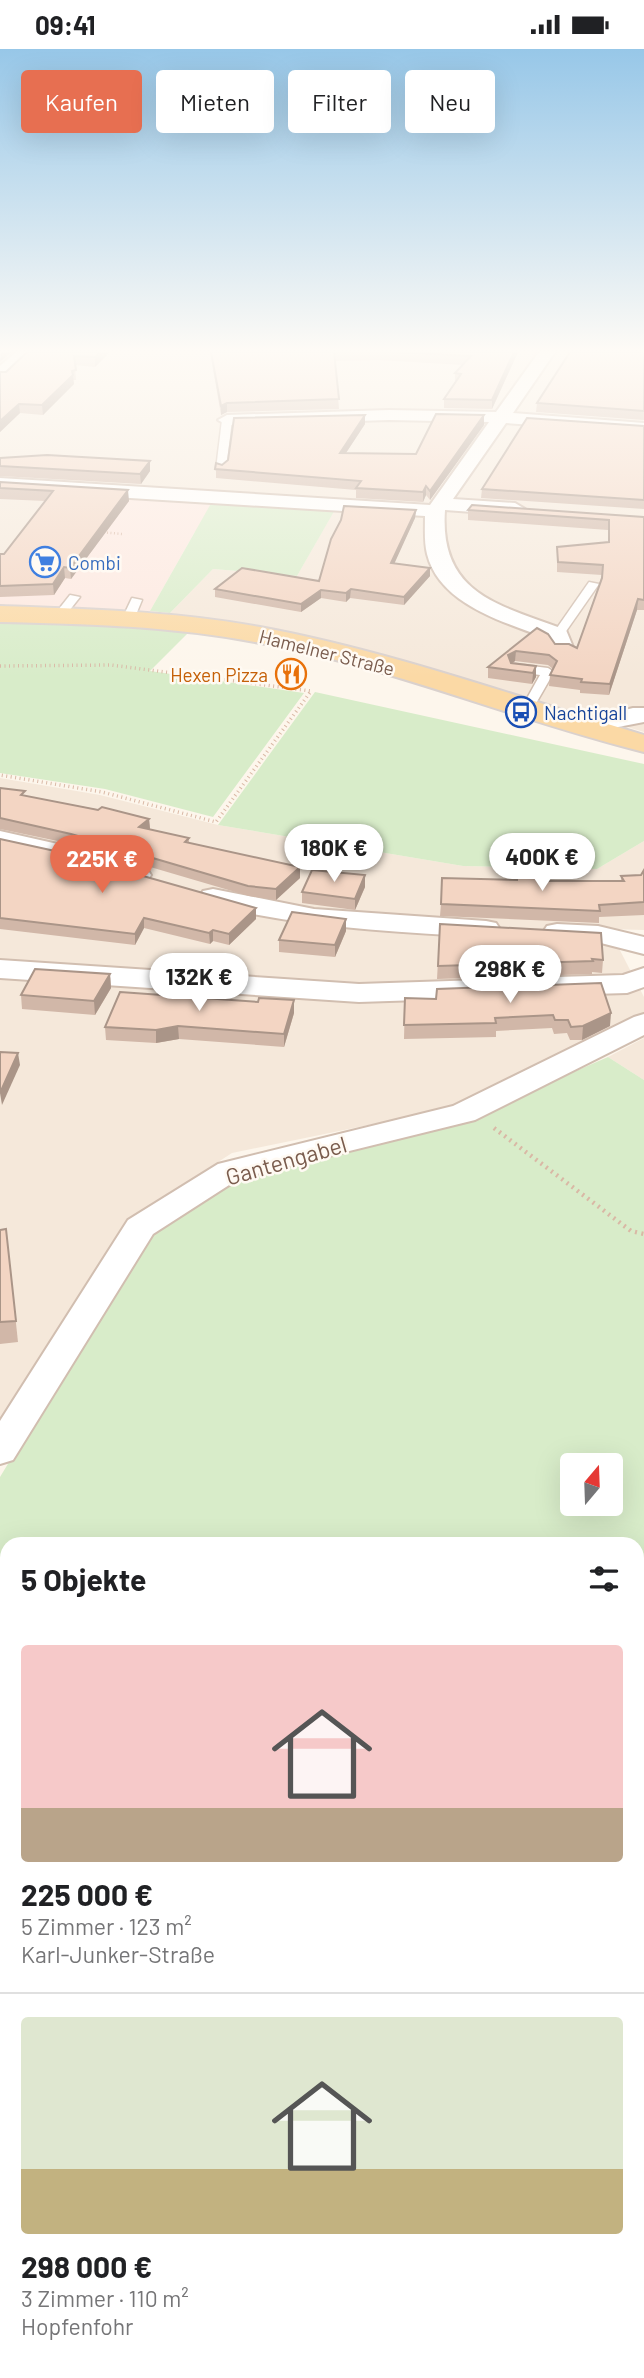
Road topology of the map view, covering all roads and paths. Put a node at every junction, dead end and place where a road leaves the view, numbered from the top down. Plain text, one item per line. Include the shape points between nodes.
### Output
1 (222, 461) edge
2 (470, 461) edge
3 (221, 469) edge
4 (0, 484) edge
5 (438, 507) junction
6 (536, 510) edge
7 (97, 532) edge
8 (122, 534) dead end
9 (593, 584) dead end
10 (0, 614) edge
11 (560, 641) joint
12 (0, 666) edge
13 (515, 668) edge
14 (527, 709) junction
15 (644, 715) edge
16 (587, 726) junction
17 (644, 744) edge
18 (0, 775) edge
19 (0, 839) edge
20 (644, 946) edge
21 (644, 968) edge
22 (0, 969) edge
23 (644, 977) edge
24 (644, 1023) edge
25 (464, 1113) junction
26 (644, 1234) edge
27 (0, 1451) edge

1 - 3 lane
2 - 5 street
4 - 5 street
5 - 6 street
5 - 11 street via 438,558 459,587
7 - 8 path
9 - 11 lane
10 - 14 main road, Hamelner Straße via 67,606 132,609 307,645
12 - 18 path via 111,666 311,691 216,821 102,792
13 - 14 lane via 548,672
14 - 16 main road, Hamelner Straße
15 - 16 street
16 - 17 main road, Hamelner Straße
19 - 20 street via 62,852 245,907 370,923 598,934
20 - 21 street via 640,963
22 - 23 street via 359,993 627,984
24 - 25 street, Gantengabel
25 - 26 path via 485,1121 632,1231
25 - 27 street, Gantengabel via 229,1171 139,1227

